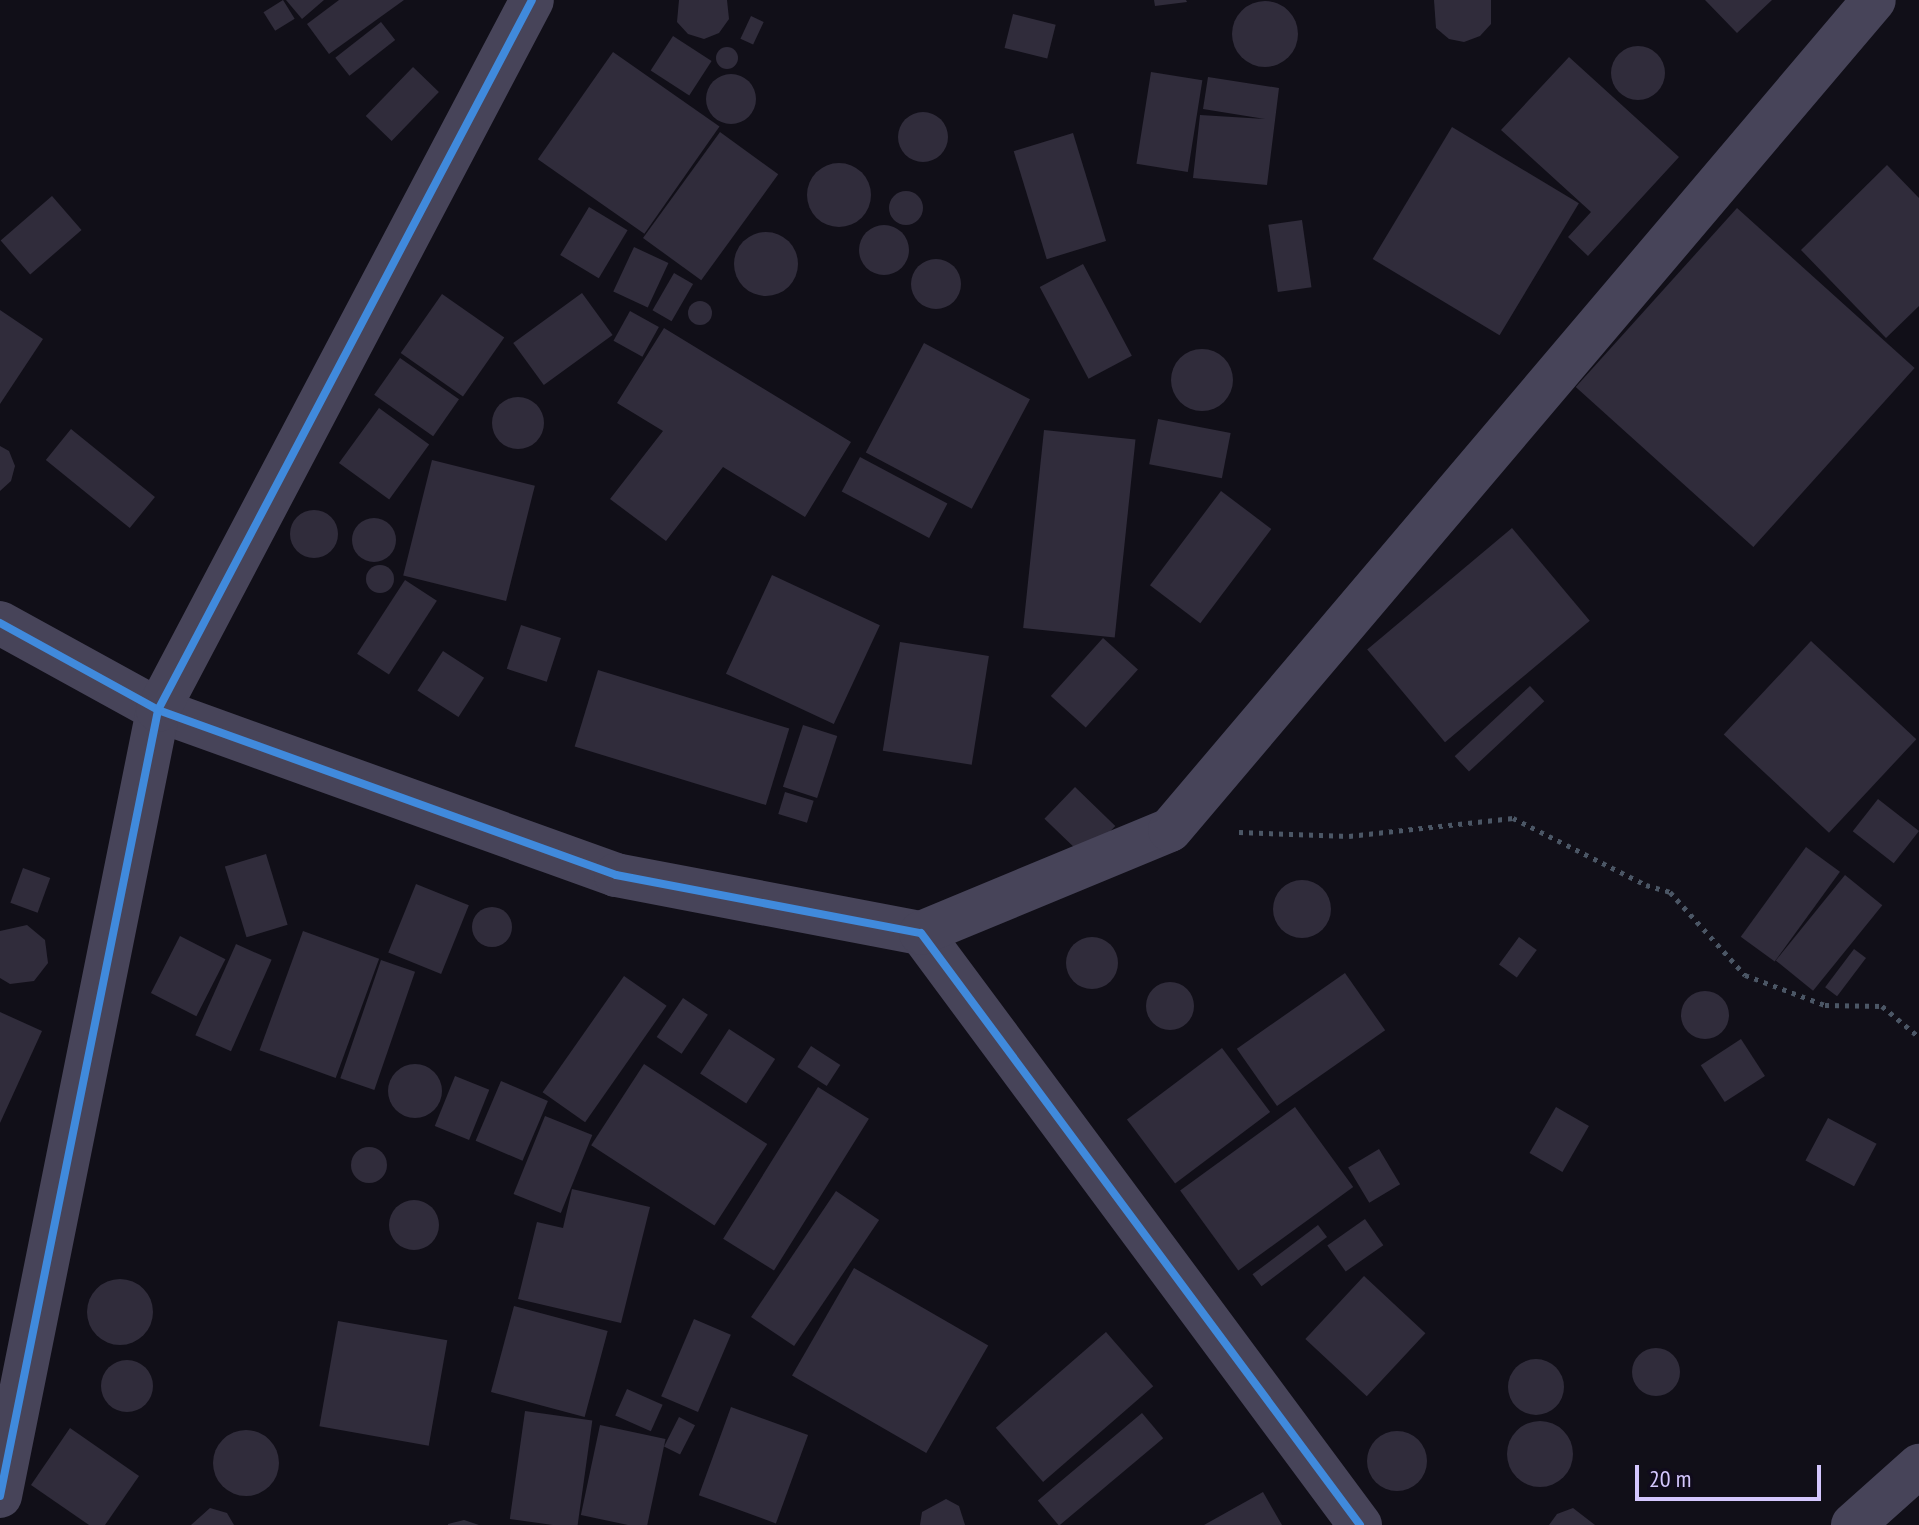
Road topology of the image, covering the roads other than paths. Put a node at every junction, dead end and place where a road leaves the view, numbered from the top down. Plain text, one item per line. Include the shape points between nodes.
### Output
1 (532, 0) edge
2 (1874, 0) edge
3 (0, 623) edge
4 (158, 710) junction
5 (921, 933) junction
6 (1919, 1466) edge
7 (0, 1496) edge
8 (1360, 1525) edge
9 (1853, 1525) edge

1 - 4 street
2 - 5 street via 1170,830
3 - 4 street
4 - 5 street via 616,875
4 - 7 street
5 - 8 street
6 - 9 street

